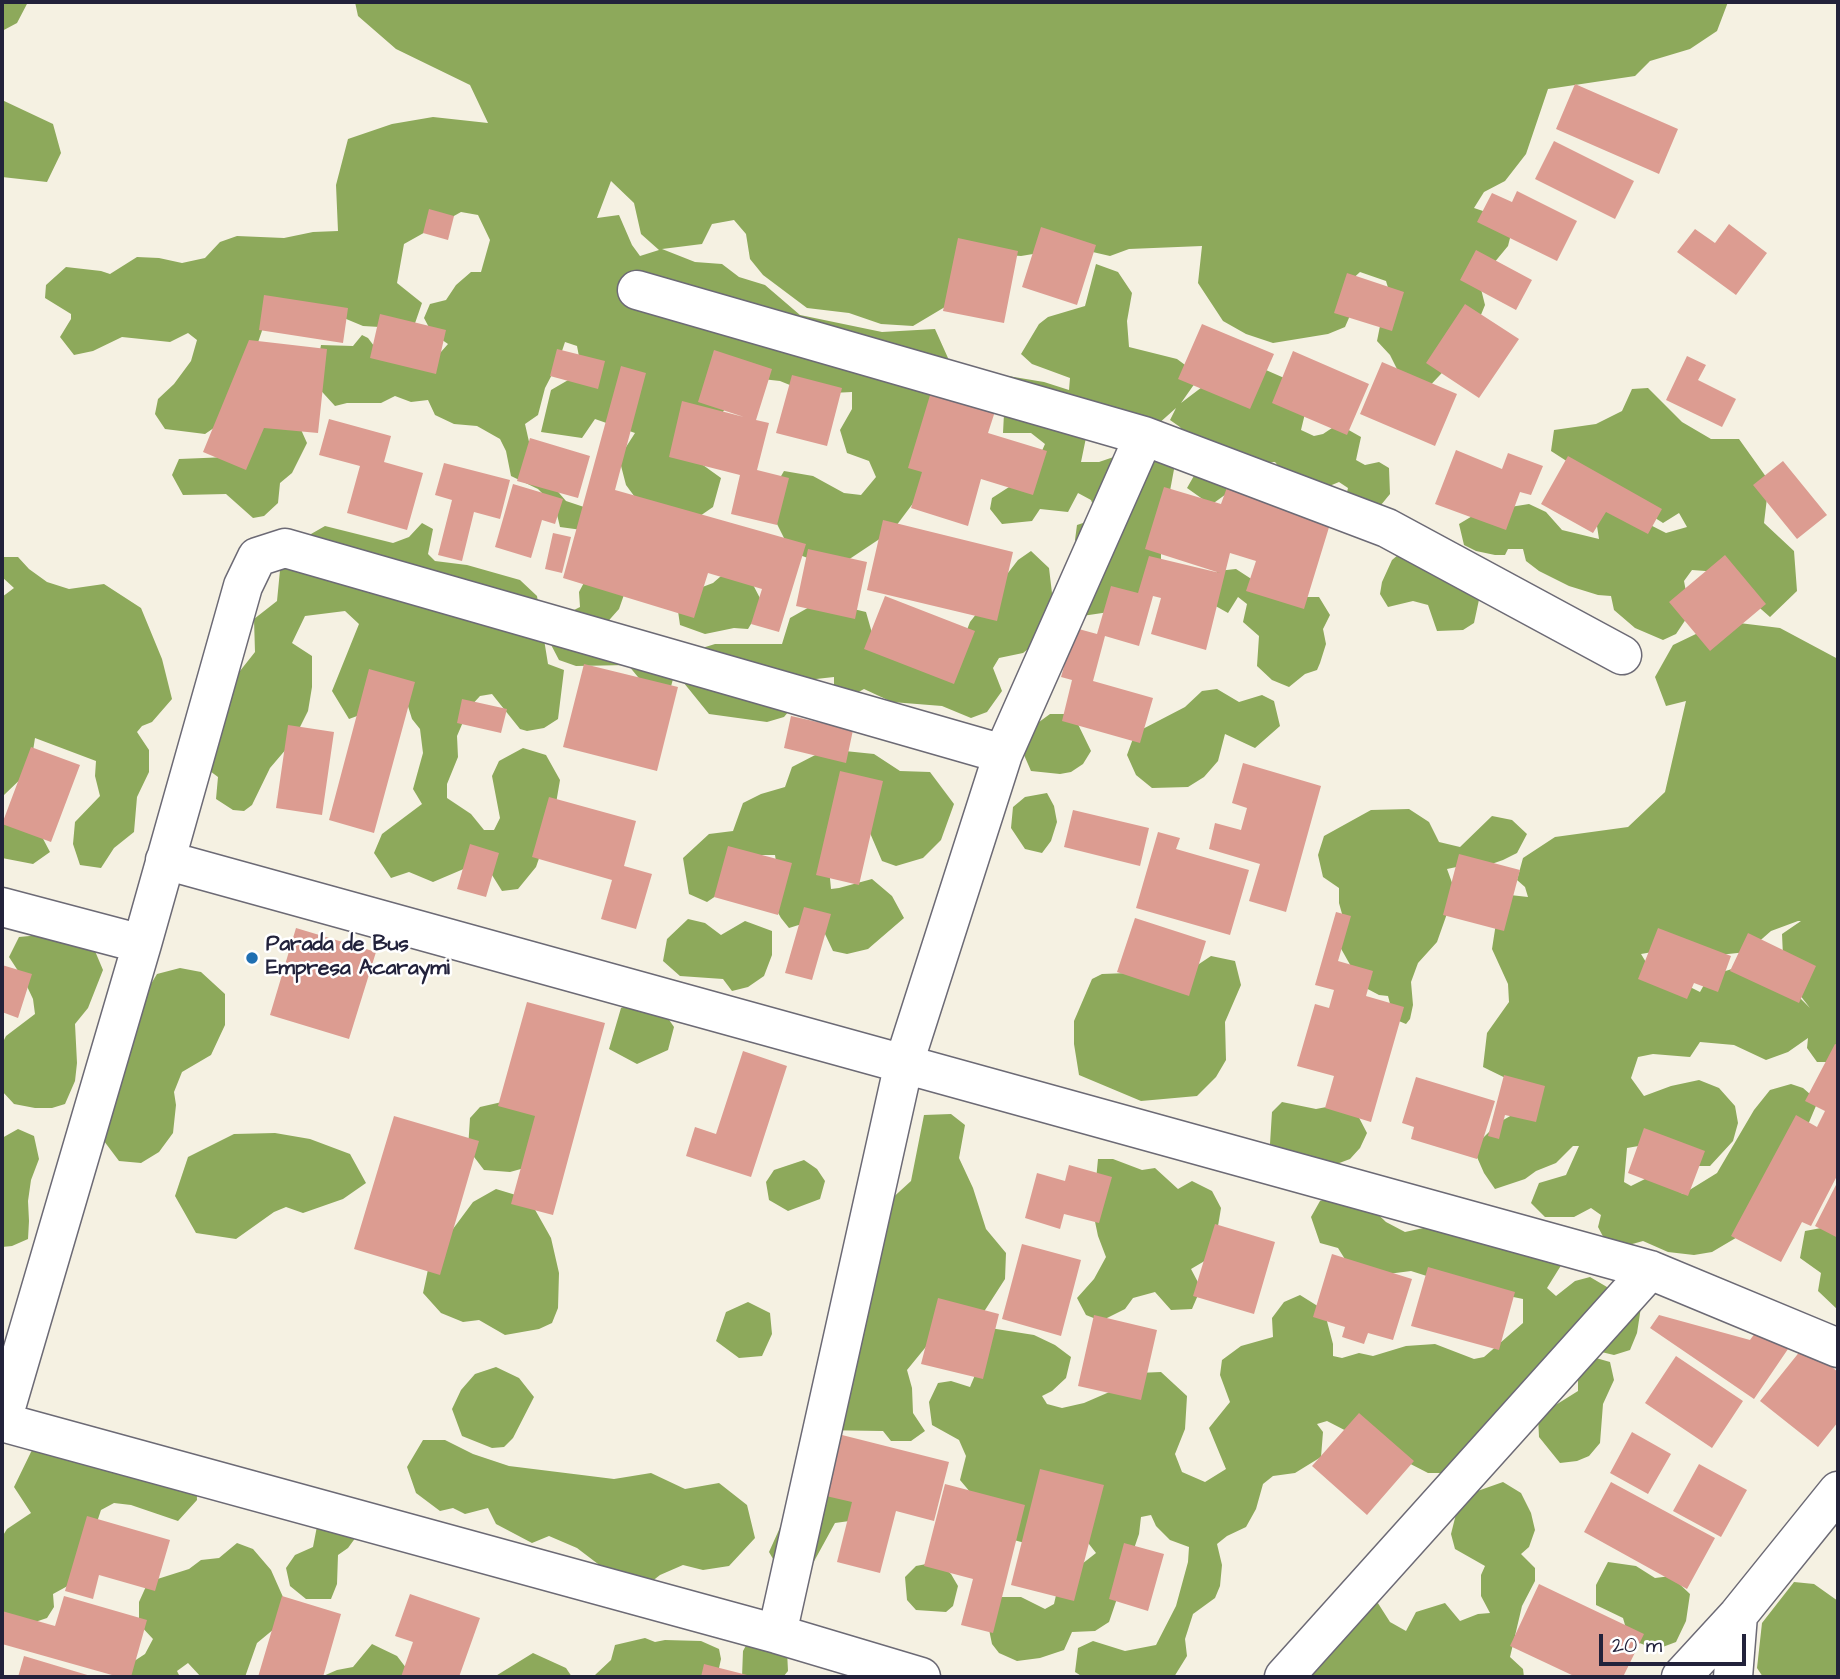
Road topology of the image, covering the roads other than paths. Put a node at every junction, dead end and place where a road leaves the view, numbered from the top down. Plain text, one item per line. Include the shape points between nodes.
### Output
1 (637, 290) dead end
2 (1144, 436) junction
3 (1622, 655) dead end
4 (1003, 754) junction
5 (165, 860) junction
6 (2, 907) edge
7 (142, 944) junction
8 (904, 1063) junction
9 (1650, 1270) junction
10 (1838, 1349) edge
11 (2, 1422) edge
12 (1838, 1491) edge
13 (1738, 1615) junction
14 (777, 1634) junction
15 (921, 1677) edge
16 (1284, 1677) edge
17 (1681, 1677) edge
18 (1733, 1677) edge

1 - 2 street
2 - 3 street via 1387,528
2 - 4 street
4 - 5 street via 285,548 257,558 243,586
4 - 8 street
5 - 7 street
5 - 8 street
6 - 7 street
7 - 11 street
8 - 9 street
8 - 14 street
9 - 10 street
9 - 16 street
11 - 14 street
12 - 13 street
13 - 17 street
13 - 18 street
14 - 15 street

